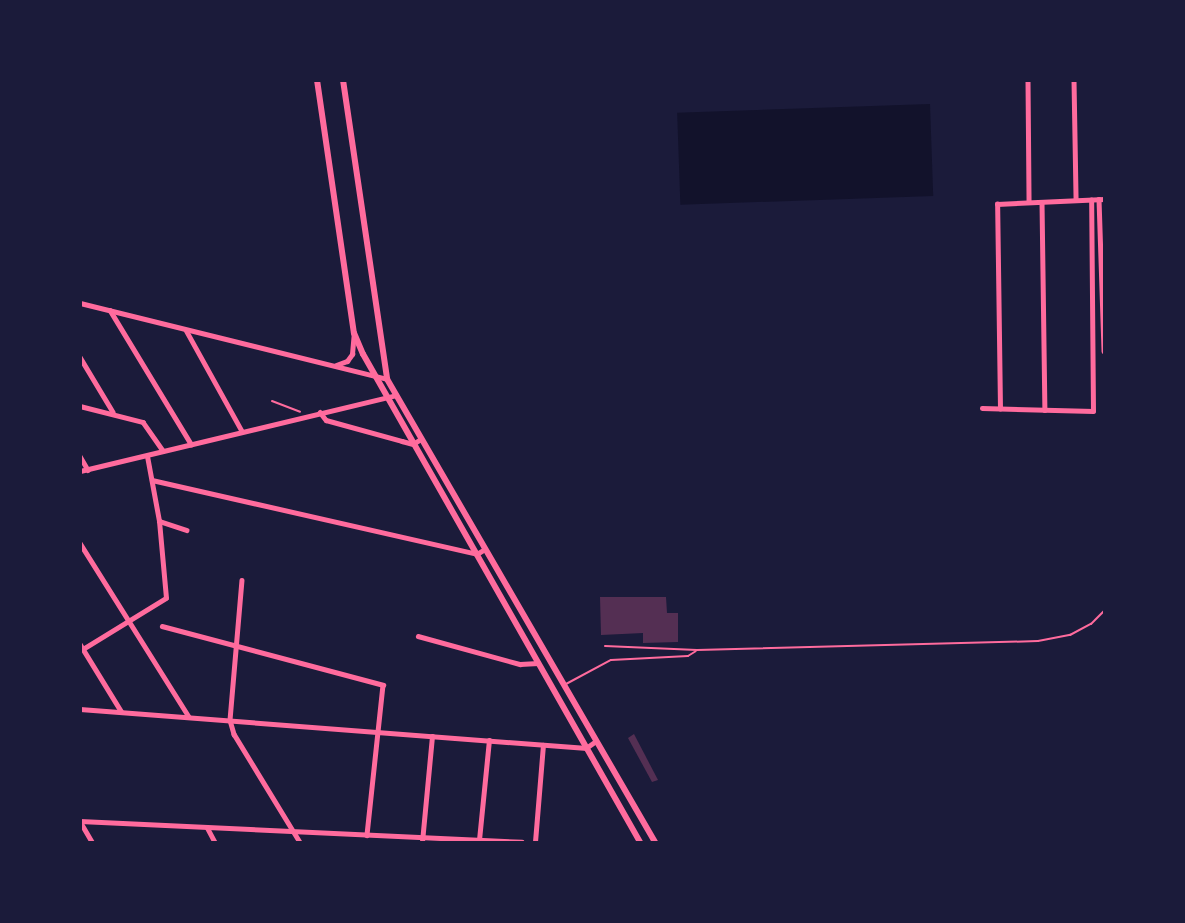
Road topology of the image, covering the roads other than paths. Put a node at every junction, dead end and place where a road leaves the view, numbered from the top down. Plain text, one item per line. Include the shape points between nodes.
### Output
1 (317, 80) edge
2 (343, 80) edge
3 (1028, 80) edge
4 (1074, 80) edge
5 (1102, 199) edge
6 (1076, 200) junction
7 (1091, 200) junction
8 (1029, 202) junction
9 (1042, 202) junction
10 (80, 303) edge
11 (110, 310) junction
12 (186, 330) junction
13 (354, 333) junction
14 (1104, 351) edge
15 (80, 357) edge
16 (336, 365) junction
17 (376, 378) junction
18 (387, 379) junction
19 (396, 395) junction
20 (385, 398) junction
21 (80, 406) edge
22 (982, 408) dead end
23 (1000, 409) junction
24 (1045, 410) junction
25 (320, 412) junction
26 (113, 413) junction
27 (242, 430) junction
28 (421, 439) junction
29 (191, 444) junction
30 (414, 444) junction
31 (163, 451) junction
32 (80, 456) edge
33 (148, 456) junction
34 (88, 470) junction
35 (80, 471) edge
36 (152, 480) junction
37 (159, 521) junction
38 (187, 530) dead end
39 (80, 543) edge
40 (485, 549) junction
41 (477, 554) junction
42 (242, 580) dead end
43 (1104, 611) edge
44 (130, 620) junction
45 (162, 626) dead end
46 (418, 636) dead end
47 (237, 645) junction
48 (605, 646) dead end
49 (82, 647) edge
50 (697, 650) junction
51 (539, 663) junction
52 (564, 684) junction
53 (80, 709) edge
54 (122, 712) junction
55 (189, 717) junction
56 (230, 720) junction
57 (379, 731) junction
58 (432, 736) junction
59 (489, 740) junction
60 (596, 741) junction
61 (543, 744) junction
62 (586, 748) junction
63 (80, 821) edge
64 (207, 826) junction
65 (293, 831) junction
66 (355, 835) junction
67 (367, 835) junction
68 (423, 840) edge
69 (479, 841) edge
70 (92, 842) edge
71 (215, 842) edge
72 (300, 842) edge
73 (360, 842) edge
74 (522, 842) edge
75 (535, 842) edge
76 (640, 842) edge
77 (654, 842) edge

1 - 13 main road
2 - 18 main road
3 - 8 street
4 - 6 street
5 - 7 street
5 - 14 street
6 - 7 street
6 - 9 street
7 - 24 street via 1093,411
8 - 9 street
8 - 23 street via 997,204
9 - 24 street
10 - 11 street
11 - 12 street
11 - 29 street
12 - 16 street
12 - 27 street
13 - 16 street via 352,354
13 - 17 main road
15 - 26 street
16 - 17 street
17 - 18 street
17 - 20 main road
18 - 19 main road
19 - 20 street
19 - 28 main road
20 - 25 street
20 - 30 main road
21 - 26 street
22 - 23 street
23 - 24 street
25 - 27 street
25 - 30 street via 326,420
26 - 31 street via 143,422
27 - 29 street
28 - 30 street
28 - 40 main road
29 - 31 street
30 - 41 main road
31 - 33 street
32 - 34 street
33 - 34 street
33 - 36 street
34 - 35 street
36 - 37 street
36 - 41 street
37 - 38 street
37 - 44 street via 166,598
39 - 44 street
40 - 41 street
40 - 52 main road
41 - 51 main road
42 - 47 street
43 - 50 lane via 1070,635 1038,641
44 - 49 street
44 - 55 street
45 - 47 street
46 - 51 street via 520,664
47 - 56 street
47 - 57 street via 383,685
48 - 50 lane
49 - 54 street
50 - 52 lane via 688,656 611,660
51 - 62 main road
52 - 60 main road
53 - 54 street
54 - 55 street
55 - 56 street
56 - 57 street
56 - 65 street
57 - 58 street
57 - 67 street
58 - 59 street
58 - 68 street
59 - 61 street
59 - 69 street
60 - 62 street
60 - 77 main road
61 - 62 street
61 - 75 street
62 - 76 main road
63 - 64 street
63 - 70 street
64 - 65 street
64 - 71 street
65 - 66 street
65 - 72 street
66 - 67 street
66 - 73 street
67 - 68 street
68 - 69 street
69 - 74 street

